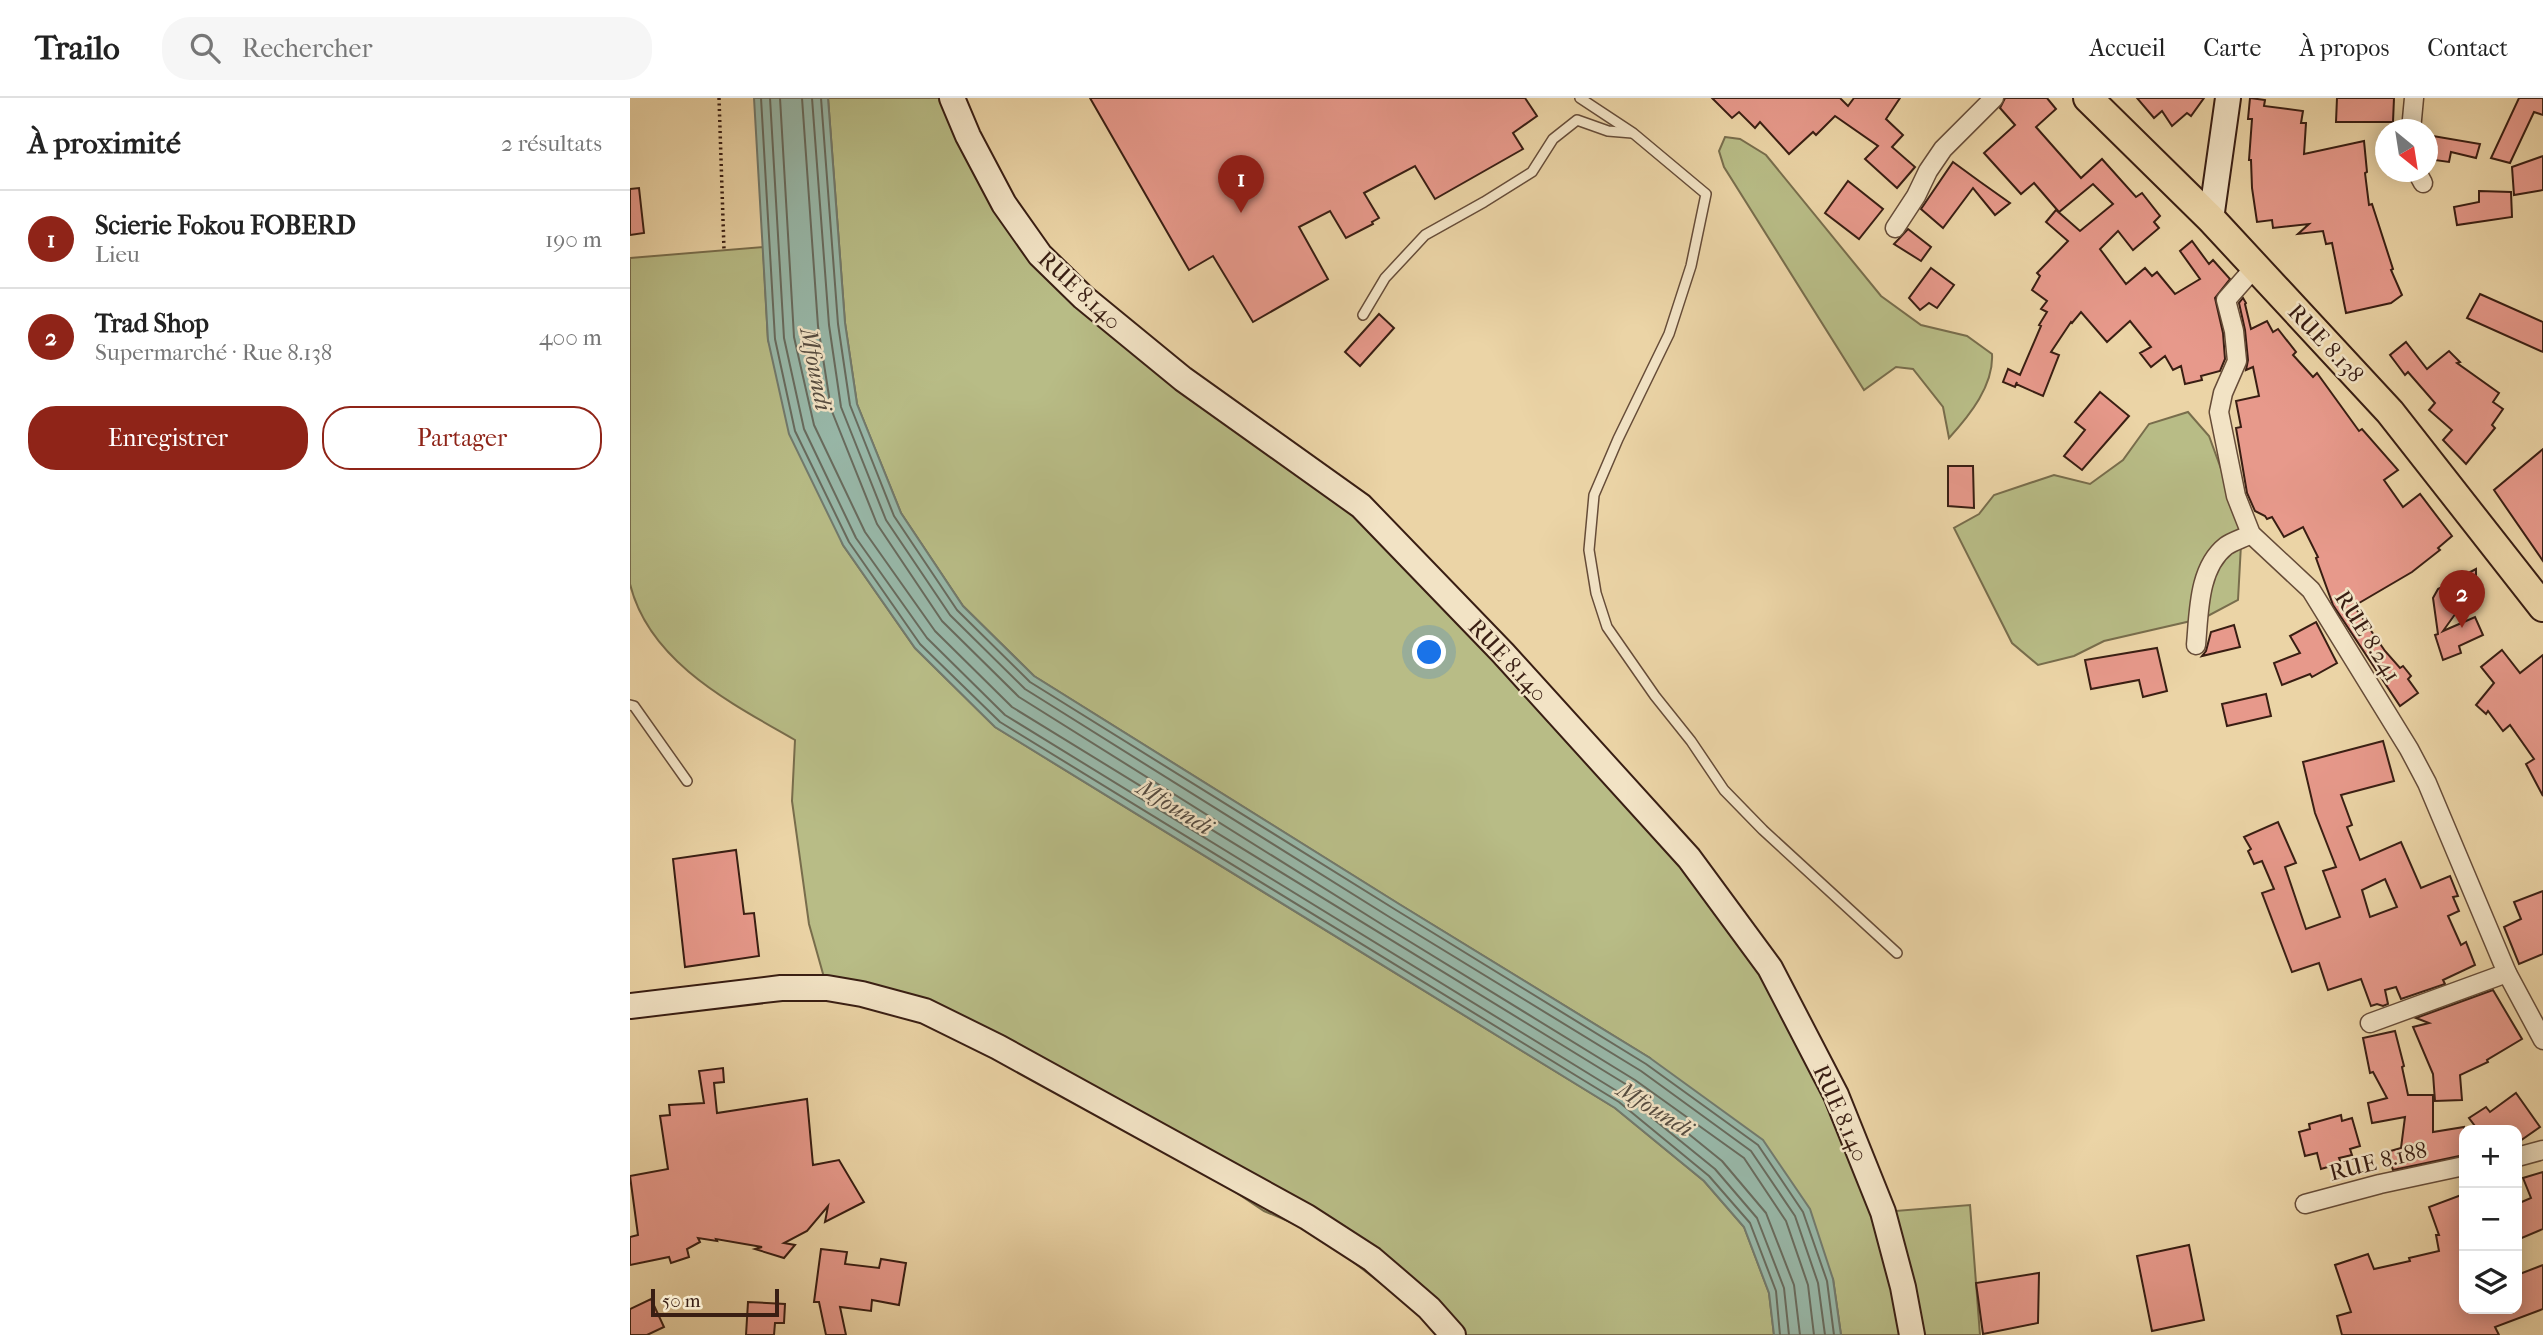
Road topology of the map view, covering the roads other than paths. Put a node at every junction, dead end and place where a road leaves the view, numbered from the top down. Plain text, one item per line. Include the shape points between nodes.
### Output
1 (952, 98) edge
2 (1580, 98) edge
3 (1994, 98) edge
4 (2088, 98) edge
5 (2228, 98) edge
6 (2414, 98) edge
7 (2412, 119) edge
8 (1633, 133) junction
9 (2211, 219) junction
10 (1895, 228) dead end
11 (2255, 267) junction
12 (1363, 315) dead end
13 (2251, 534) junction
14 (2541, 601) edge
15 (2196, 645) dead end
16 (630, 705) edge
17 (687, 781) dead end
18 (1897, 953) dead end
19 (2507, 973) junction
20 (630, 1006) edge
21 (2370, 1023) dead end
22 (2543, 1040) edge
23 (2543, 1150) edge
24 (2522, 1156) edge
25 (2459, 1167) edge
26 (2305, 1205) dead end
27 (1453, 1335) edge
28 (1912, 1335) edge

1 - 28 main road, RUE 8.140 via 1004,204 1040,255 1083,297 1174,371 1362,506 1689,858 1770,968 1836,1095 1883,1212
2 - 8 lane
3 - 10 street via 1943,149
4 - 9 main road, RUE 8.138
5 - 9 main road
6 - 7 street
8 - 12 lane via 1608,131 1577,120 1553,139 1532,172 1425,235 1385,278
8 - 18 lane via 1706,194 1691,266 1669,334 1594,495 1589,550 1596,593 1607,627 1724,790
9 - 11 main road, RUE 8.138
11 - 13 street, RUE 8.241 via 2226,300 2237,361 2219,412 2235,496
11 - 14 main road, RUE 8.138 via 2390,412
13 - 15 street via 2226,545 2211,564 2200,598
13 - 19 street, RUE 8.241 via 2311,590 2409,749
16 - 17 lane
19 - 21 street
19 - 22 street, RUE 8.241
20 - 27 main road via 782,988 827,988 925,1011 1307,1217 1372,1259
23 - 24 street
25 - 26 street, RUE 8.188

